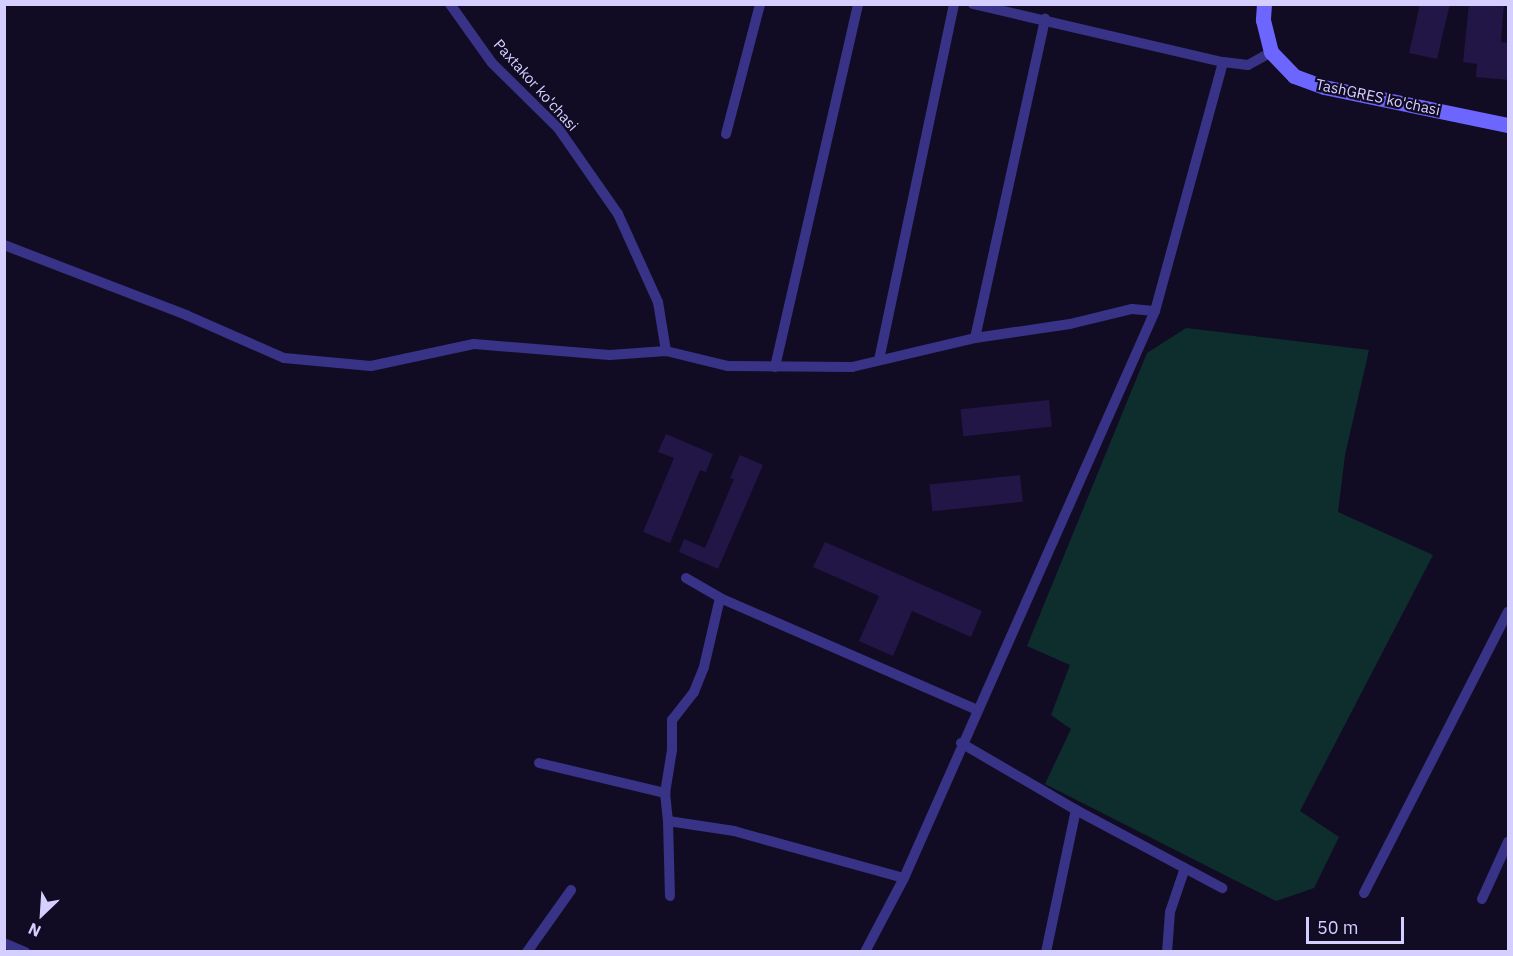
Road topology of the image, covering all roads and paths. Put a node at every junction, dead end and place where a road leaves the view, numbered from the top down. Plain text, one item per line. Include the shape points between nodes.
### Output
1 (450, 4) edge
2 (760, 4) edge
3 (858, 4) edge
4 (954, 4) edge
5 (973, 4) edge
6 (1264, 4) edge
7 (1045, 19) junction
8 (1271, 52) junction
9 (1223, 62) junction
10 (1509, 125) edge
11 (726, 134) dead end
12 (4, 245) edge
13 (1155, 311) junction
14 (975, 338) junction
15 (666, 351) junction
16 (879, 360) junction
17 (776, 367) junction
18 (686, 578) dead end
19 (720, 598) junction
20 (1509, 612) edge
21 (978, 710) junction
22 (961, 743) junction
23 (539, 763) dead end
24 (665, 793) junction
25 (1076, 810) junction
26 (668, 821) junction
27 (1509, 842) edge
28 (1185, 868) junction
29 (904, 878) junction
30 (1222, 888) dead end
31 (571, 890) dead end
32 (1364, 893) dead end
33 (670, 896) dead end
34 (1482, 899) dead end
35 (4, 943) edge
36 (25, 951) edge
37 (527, 951) edge
38 (865, 951) edge
39 (1046, 951) edge
40 (1167, 951) edge

1 - 15 street, Paxtakor ko'chasi via 492,63 558,128 618,214 658,302
2 - 11 street
3 - 17 street
4 - 16 street
5 - 7 street
6 - 8 main road, TashGRES ko'chasi via 1263,20
7 - 9 street
7 - 14 street
8 - 9 street via 1248,65
8 - 10 main road, TashGRES ko'chasi via 1294,76 1324,87
9 - 13 street
12 - 15 street via 186,315 284,358 371,366 474,344 610,355
13 - 14 street via 1132,309 1071,324
13 - 21 street
14 - 16 street
15 - 17 street via 728,366
16 - 17 street via 852,367
18 - 19 street
19 - 21 street
19 - 24 street via 704,668 694,692 672,720
20 - 32 street
21 - 22 street
22 - 25 street
22 - 29 street
23 - 24 street
24 - 26 street
25 - 28 street
25 - 39 street
26 - 29 street via 734,831
26 - 33 street
27 - 34 street
28 - 30 street
28 - 40 street via 1170,912
29 - 38 street
31 - 37 street
35 - 36 street

